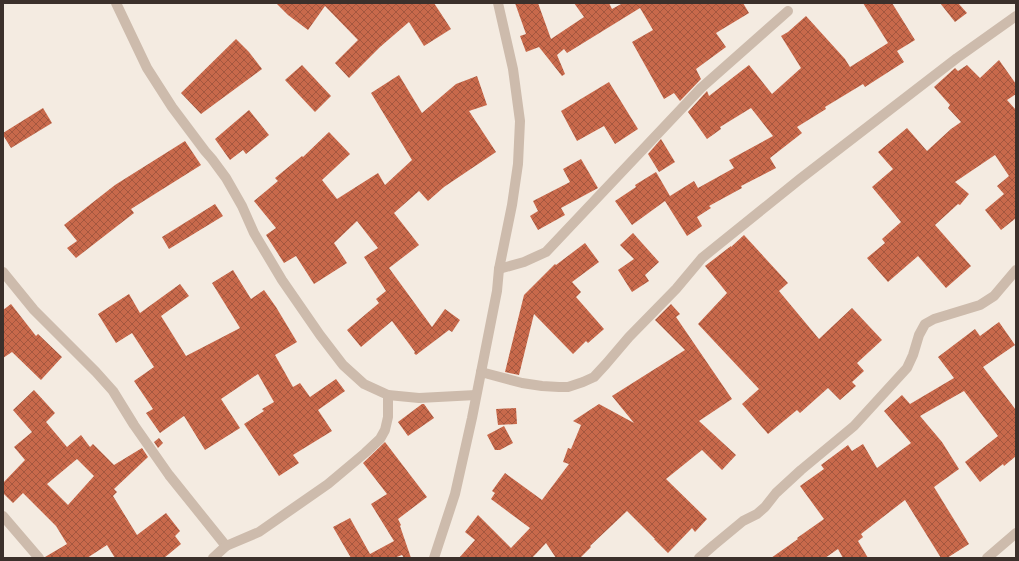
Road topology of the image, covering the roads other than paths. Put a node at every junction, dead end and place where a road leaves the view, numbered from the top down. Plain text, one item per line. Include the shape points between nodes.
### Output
1 (116, 3) edge
2 (498, 3) edge
3 (788, 11) dead end
4 (1016, 16) edge
5 (498, 269) junction
6 (1016, 270) edge
7 (3, 272) edge
8 (481, 372) junction
9 (388, 395) junction
10 (476, 395) junction
11 (3, 516) edge
12 (1016, 533) edge
13 (226, 546) junction
14 (39, 558) edge
15 (213, 558) edge
16 (434, 558) edge
17 (699, 558) edge
18 (987, 558) edge

1 - 9 street via 147,68 172,107 230,185 254,233 320,336 364,384
2 - 5 street via 513,69 520,121 518,164 512,205
3 - 5 street via 701,88 546,252 524,262
4 - 8 street via 832,155 702,258 594,377 568,387 559,387 522,383
5 - 8 street via 497,291
6 - 17 street via 994,296 980,305 925,324 907,368 854,426 801,470 757,514 743,521
7 - 13 street via 34,310 113,391 169,475
8 - 10 street
9 - 10 street via 419,398
9 - 13 street via 385,430 380,439 365,453 328,484 259,532
10 - 16 street via 455,494
11 - 14 street
12 - 18 street
13 - 15 street

